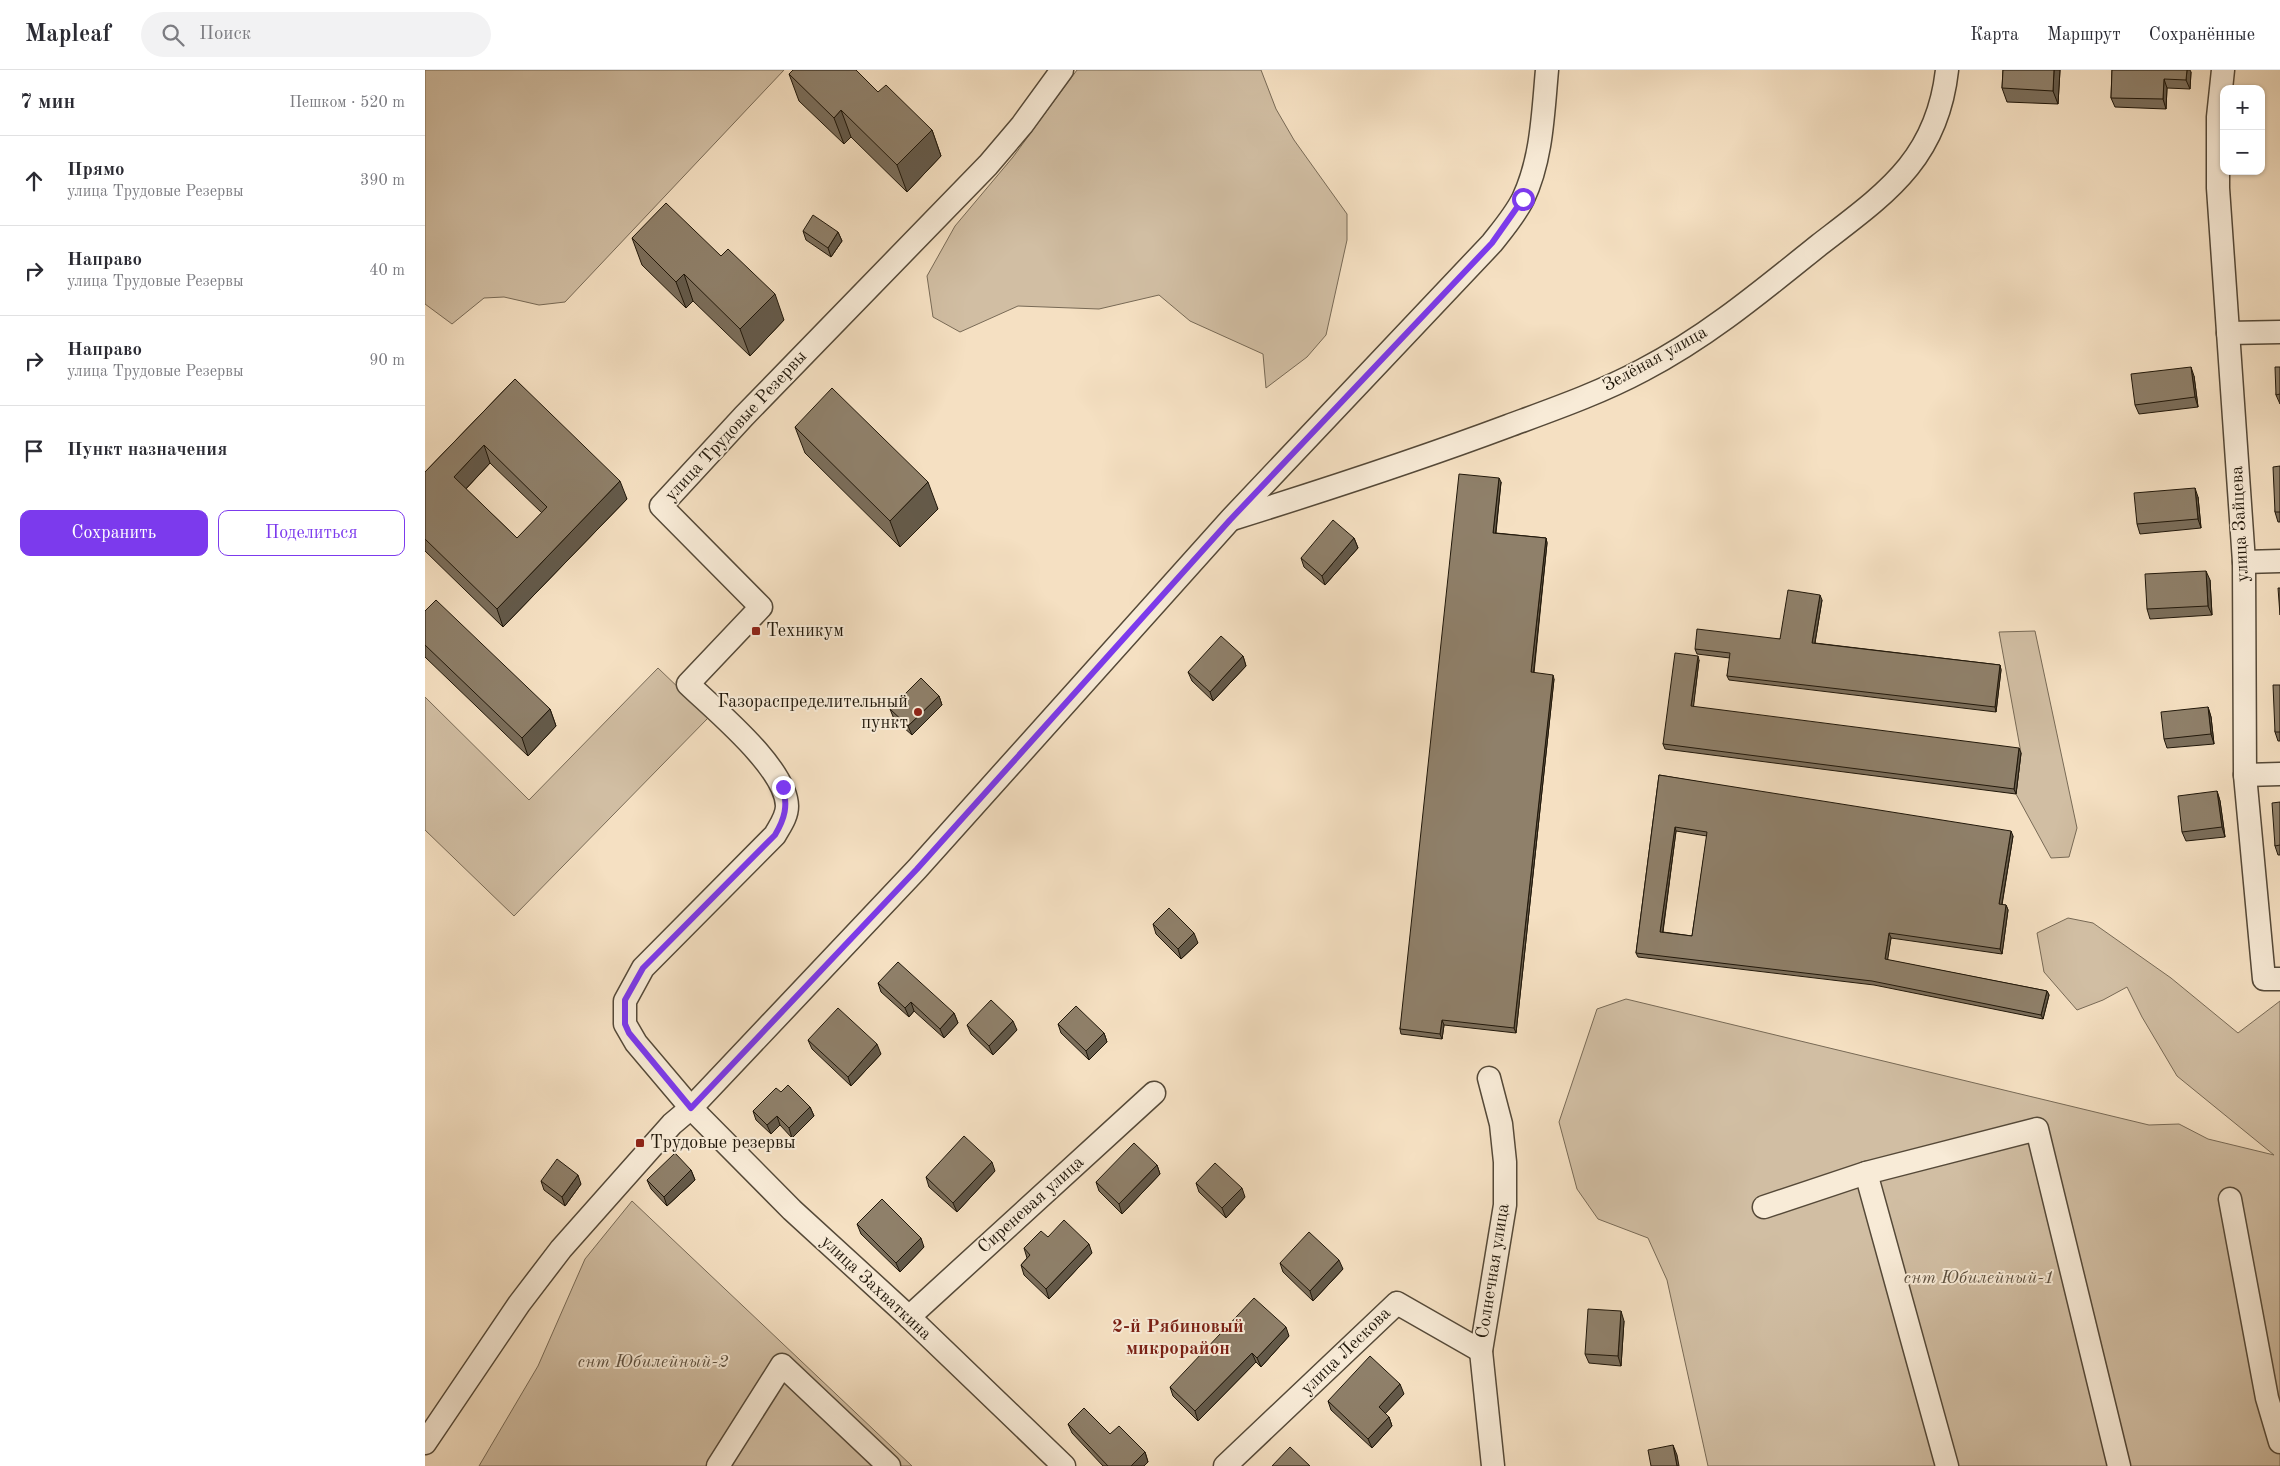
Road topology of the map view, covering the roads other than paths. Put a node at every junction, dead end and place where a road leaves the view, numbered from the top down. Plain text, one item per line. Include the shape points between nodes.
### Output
1 (1062, 70) edge
2 (1547, 70) edge
3 (1947, 70) edge
4 (2223, 70) edge
5 (2280, 332) edge
6 (2228, 333) junction
7 (1230, 520) junction
8 (2280, 561) edge
9 (2244, 562) junction
10 (2280, 774) edge
11 (2245, 775) junction
12 (2272, 979) edge
13 (1489, 1078) dead end
14 (1154, 1093) dead end
15 (691, 1108) junction
16 (1866, 1173) junction
17 (2230, 1199) dead end
18 (1763, 1207) dead end
19 (909, 1317) junction
20 (1481, 1351) junction
21 (2280, 1442) edge
22 (425, 1443) edge
23 (718, 1466) edge
24 (889, 1466) edge
25 (1064, 1466) edge
26 (1225, 1466) edge
27 (1493, 1466) edge
28 (1947, 1466) edge
29 (2119, 1466) edge

1 - 15 street, улица Трудовые Резервы via 988,165 661,506 761,607 689,684 769,766 783,787 787,808 775,835 643,968 625,1000 625,1024 629,1033
2 - 7 street via 1536,158 1523,199 1510,220 1492,243
3 - 7 street, Зелёная улица via 1932,131 1900,178 1748,302 1678,350 1605,389 1556,408 1389,469
4 - 6 street, улица Зайцева via 2216,154
5 - 6 street
6 - 9 street, улица Зайцева
7 - 15 street via 917,869
8 - 9 street
9 - 11 street, улица Зайцева
10 - 11 street
11 - 12 street, улица Зайцева
13 - 20 street, Солнечная улица via 1504,1144 1505,1205
14 - 19 street, Сиреневая улица
15 - 19 street, улица Захваткина via 792,1210
15 - 22 street via 672,1124 561,1249 519,1304
16 - 18 street
16 - 28 street
16 - 29 street via 2037,1129
17 - 21 street via 2267,1398
19 - 25 street, улица Захваткина
20 - 26 street, улица Лескова via 1397,1302
20 - 27 street, Солнечная улица
23 - 24 street via 782,1365

